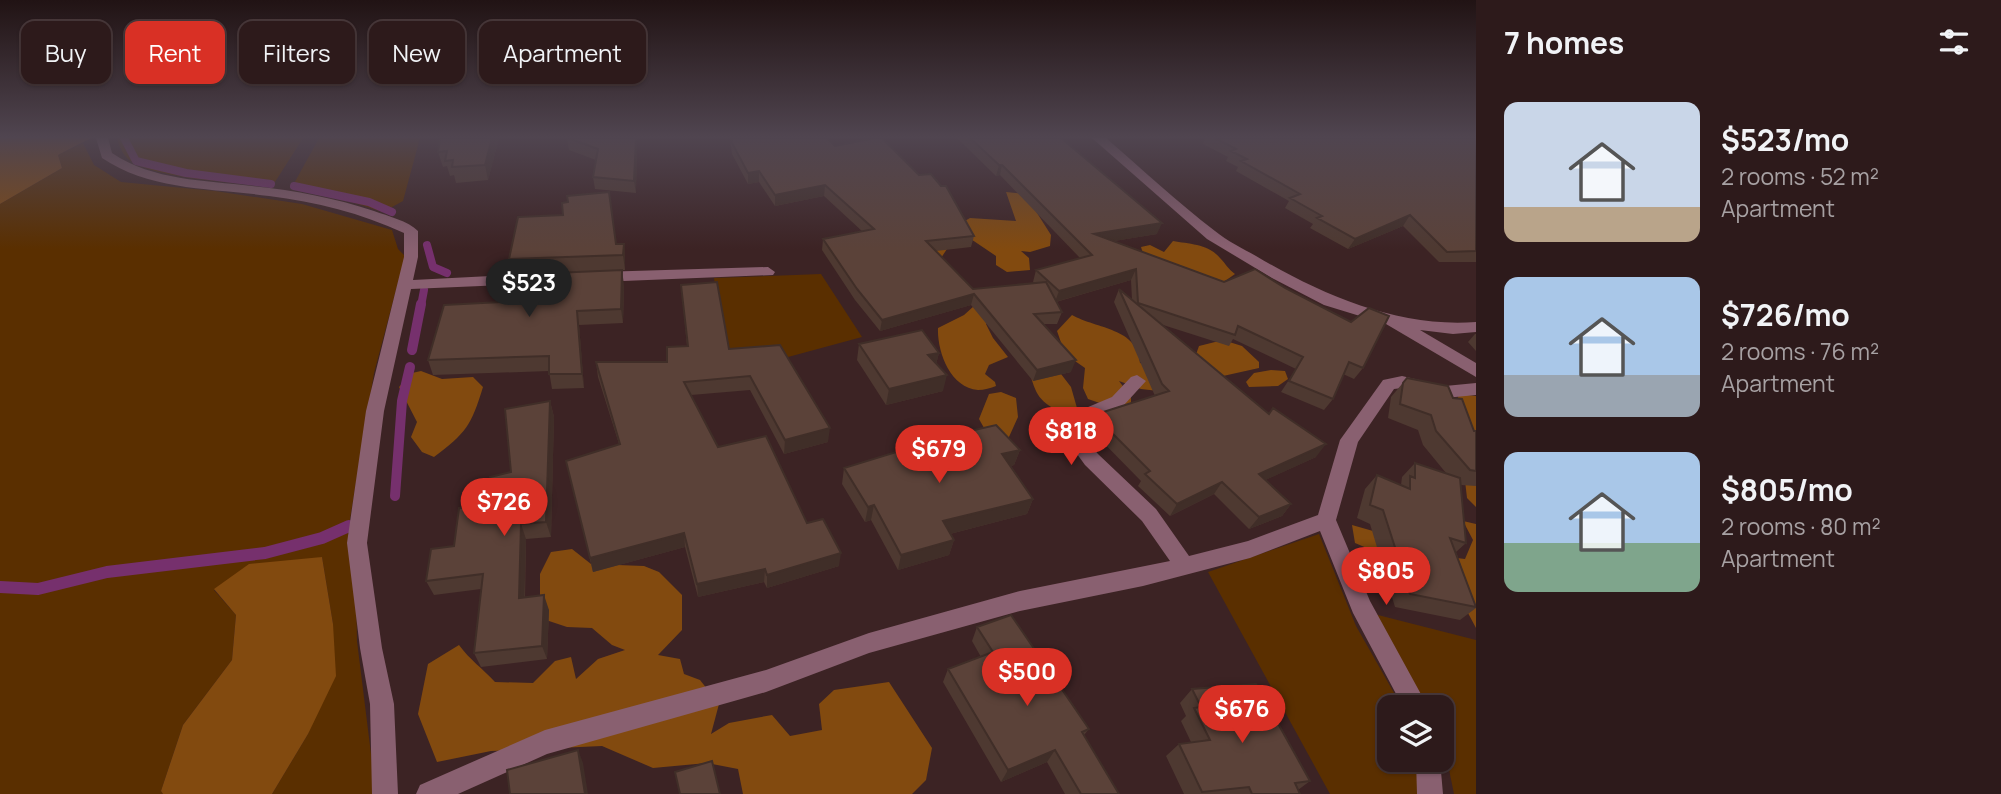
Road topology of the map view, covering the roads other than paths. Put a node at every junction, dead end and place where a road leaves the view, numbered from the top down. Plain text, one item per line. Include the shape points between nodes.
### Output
1 (148, 175) edge
2 (1141, 175) edge
3 (768, 272) dead end
4 (551, 278) edge
5 (578, 278) edge
6 (406, 285) junction
7 (1392, 320) junction
8 (1476, 327) edge
9 (1476, 372) edge
10 (1137, 380) dead end
11 (1476, 389) edge
12 (1326, 520) junction
13 (1184, 566) junction
14 (1409, 695) edge
15 (1429, 772) edge
16 (385, 794) edge
17 (429, 794) edge
18 (1430, 794) edge

1 - 6 street via 321,200 388,219 411,230
2 - 7 street via 1213,236 1277,275 1329,301
3 - 5 street
4 - 6 street
6 - 16 street via 375,411 357,543 382,704
7 - 8 street via 1453,329
7 - 9 street
10 - 13 street via 1118,401 1075,420 1070,432 1079,447 1171,540
11 - 12 street via 1445,392 1402,382 1389,384 1349,440
12 - 13 street via 1250,549
12 - 14 street via 1361,606
13 - 17 street via 1020,601 869,643 766,681 545,742
15 - 18 street

